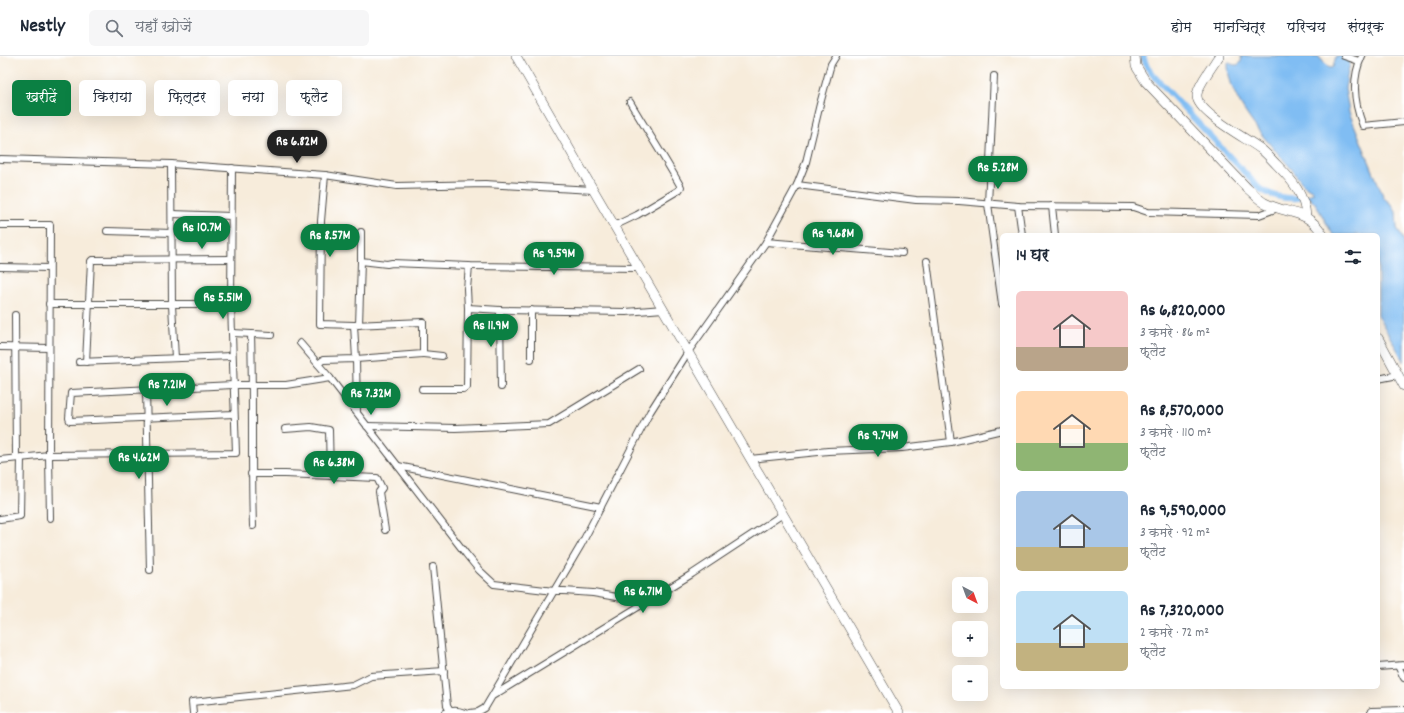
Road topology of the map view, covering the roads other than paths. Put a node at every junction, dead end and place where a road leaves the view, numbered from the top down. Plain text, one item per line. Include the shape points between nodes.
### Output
1 (516, 56) edge
2 (836, 56) edge
3 (1135, 56) edge
4 (1219, 56) edge
5 (1344, 56) edge
6 (1359, 59) edge
7 (994, 76) dead end
8 (630, 102) dead end
9 (1404, 122) edge
10 (0, 159) edge
11 (171, 164) junction
12 (232, 168) junction
13 (325, 175) junction
14 (797, 185) junction
15 (593, 190) junction
16 (988, 204) junction
17 (1018, 206) junction
18 (1052, 206) junction
19 (1278, 208) junction
20 (172, 214) junction
21 (231, 216) junction
22 (1306, 217) junction
23 (0, 225) edge
24 (614, 226) junction
25 (107, 230) dead end
26 (361, 232) dead end
27 (172, 233) junction
28 (1022, 233) edge
29 (1055, 233) edge
30 (1322, 233) edge
31 (766, 242) junction
32 (902, 253) dead end
33 (231, 259) junction
34 (172, 260) junction
35 (361, 261) junction
36 (927, 262) dead end
37 (469, 266) junction
38 (0, 267) edge
39 (49, 268) junction
40 (639, 268) junction
41 (1000, 275) edge
42 (49, 304) junction
43 (89, 304) junction
44 (231, 304) junction
45 (172, 305) junction
46 (468, 308) junction
47 (663, 309) junction
48 (500, 310) junction
49 (531, 310) junction
50 (15, 315) dead end
51 (356, 325) junction
52 (233, 333) junction
53 (251, 334) junction
54 (271, 335) dead end
55 (1380, 342) edge
56 (300, 343) dead end
57 (0, 347) edge
58 (15, 347) junction
59 (49, 348) junction
60 (688, 352) junction
61 (423, 354) junction
62 (232, 356) junction
63 (442, 356) dead end
64 (175, 358) junction
65 (356, 359) junction
66 (531, 359) dead end
67 (80, 362) dead end
68 (86, 362) junction
69 (318, 364) junction
70 (639, 369) dead end
71 (1398, 375) junction
72 (330, 378) junction
73 (1380, 379) edge
74 (233, 385) junction
75 (252, 386) junction
76 (1404, 386) edge
77 (500, 387) dead end
78 (422, 389) dead end
79 (146, 390) junction
80 (357, 412) junction
81 (234, 414) junction
82 (146, 417) junction
83 (367, 426) junction
84 (286, 429) dead end
85 (1000, 430) edge
86 (951, 442) junction
87 (147, 454) junction
88 (49, 455) junction
89 (19, 457) junction
90 (750, 459) junction
91 (0, 460) edge
92 (398, 466) junction
93 (251, 474) junction
94 (330, 475) junction
95 (601, 507) junction
96 (783, 514) junction
97 (50, 518) dead end
98 (0, 519) edge
99 (253, 526) dead end
100 (385, 530) dead end
101 (433, 567) dead end
102 (150, 570) dead end
103 (554, 591) junction
104 (646, 602) junction
105 (1401, 665) edge
106 (1380, 667) edge
107 (444, 671) junction
108 (1404, 678) edge
109 (492, 696) junction
110 (1404, 710) edge
111 (448, 712) edge
112 (193, 713) edge
113 (465, 713) edge
114 (470, 713) edge
115 (899, 713) edge
116 (1372, 713) edge

1 - 15 main road
2 - 14 street via 831,64 806,162
3 - 19 main road via 1136,66 1146,82 1248,189 1264,202
4 - 22 main road via 1196,97 1215,119 1262,150 1290,178 1303,197
5 - 6 street
6 - 9 street via 1354,79 1362,126
7 - 16 street
8 - 24 street via 681,187 637,215
10 - 11 street
11 - 12 street
11 - 20 street
12 - 13 street
12 - 21 street
13 - 15 street via 396,186 485,184
13 - 51 street via 321,221 320,324
14 - 16 street via 916,200
14 - 31 street
15 - 24 main road
16 - 17 street
16 - 41 street
17 - 18 street
17 - 28 street
18 - 19 street via 1133,207 1148,212 1259,215
18 - 29 street
19 - 22 main road
20 - 21 street
20 - 27 street
21 - 33 street
22 - 30 main road via 1315,223
23 - 39 street via 50,225
24 - 40 main road
25 - 27 street
26 - 35 street
27 - 34 street
31 - 32 street
31 - 60 street
33 - 34 street
33 - 44 street
34 - 43 street via 92,260
34 - 45 street
35 - 37 street
35 - 51 street
36 - 86 street
37 - 40 street
37 - 46 street
38 - 39 street
39 - 42 street
40 - 47 main road
42 - 43 street
42 - 59 street
43 - 45 street
43 - 68 street
44 - 45 street
44 - 52 street
45 - 64 street
46 - 48 street
46 - 78 street via 467,387
47 - 49 street via 626,312
47 - 60 main road
48 - 49 street
48 - 77 street
49 - 66 street
50 - 58 street
51 - 61 street via 423,322
51 - 65 street
52 - 53 street
52 - 62 street
53 - 54 street
53 - 75 street
55 - 71 main road
56 - 69 street
57 - 58 street
58 - 59 street
58 - 89 street
59 - 88 street
60 - 90 main road
60 - 95 street via 650,412
61 - 63 street
61 - 65 street
62 - 64 street
62 - 74 street
64 - 68 street
65 - 69 street via 323,360
65 - 80 street
67 - 68 street
69 - 72 street
70 - 83 street via 549,424 455,428
71 - 73 street
71 - 76 main road
72 - 75 street via 286,385
72 - 80 street
74 - 75 street
74 - 79 street
74 - 81 street
75 - 93 street
79 - 82 street
79 - 82 street via 71,393 69,418 70,422
80 - 83 street
81 - 82 street
81 - 87 street via 236,453
82 - 87 street
83 - 92 street
84 - 94 street via 329,430
85 - 86 street
86 - 90 street
87 - 88 street
87 - 102 street
88 - 89 street
88 - 97 street
89 - 91 street
89 - 98 street via 20,516
90 - 96 main road
92 - 95 street
92 - 103 street via 479,570 494,584
93 - 94 street
93 - 99 street
94 - 100 street via 377,478 382,488 379,492
95 - 103 street
96 - 104 street
96 - 115 main road
101 - 107 street
103 - 104 street via 593,593
103 - 109 street
104 - 109 street
105 - 106 street
105 - 108 street
107 - 111 street
107 - 112 street via 371,676 353,685 192,702
109 - 114 street via 485,708
110 - 116 street via 1371,711
111 - 113 street via 457,710

